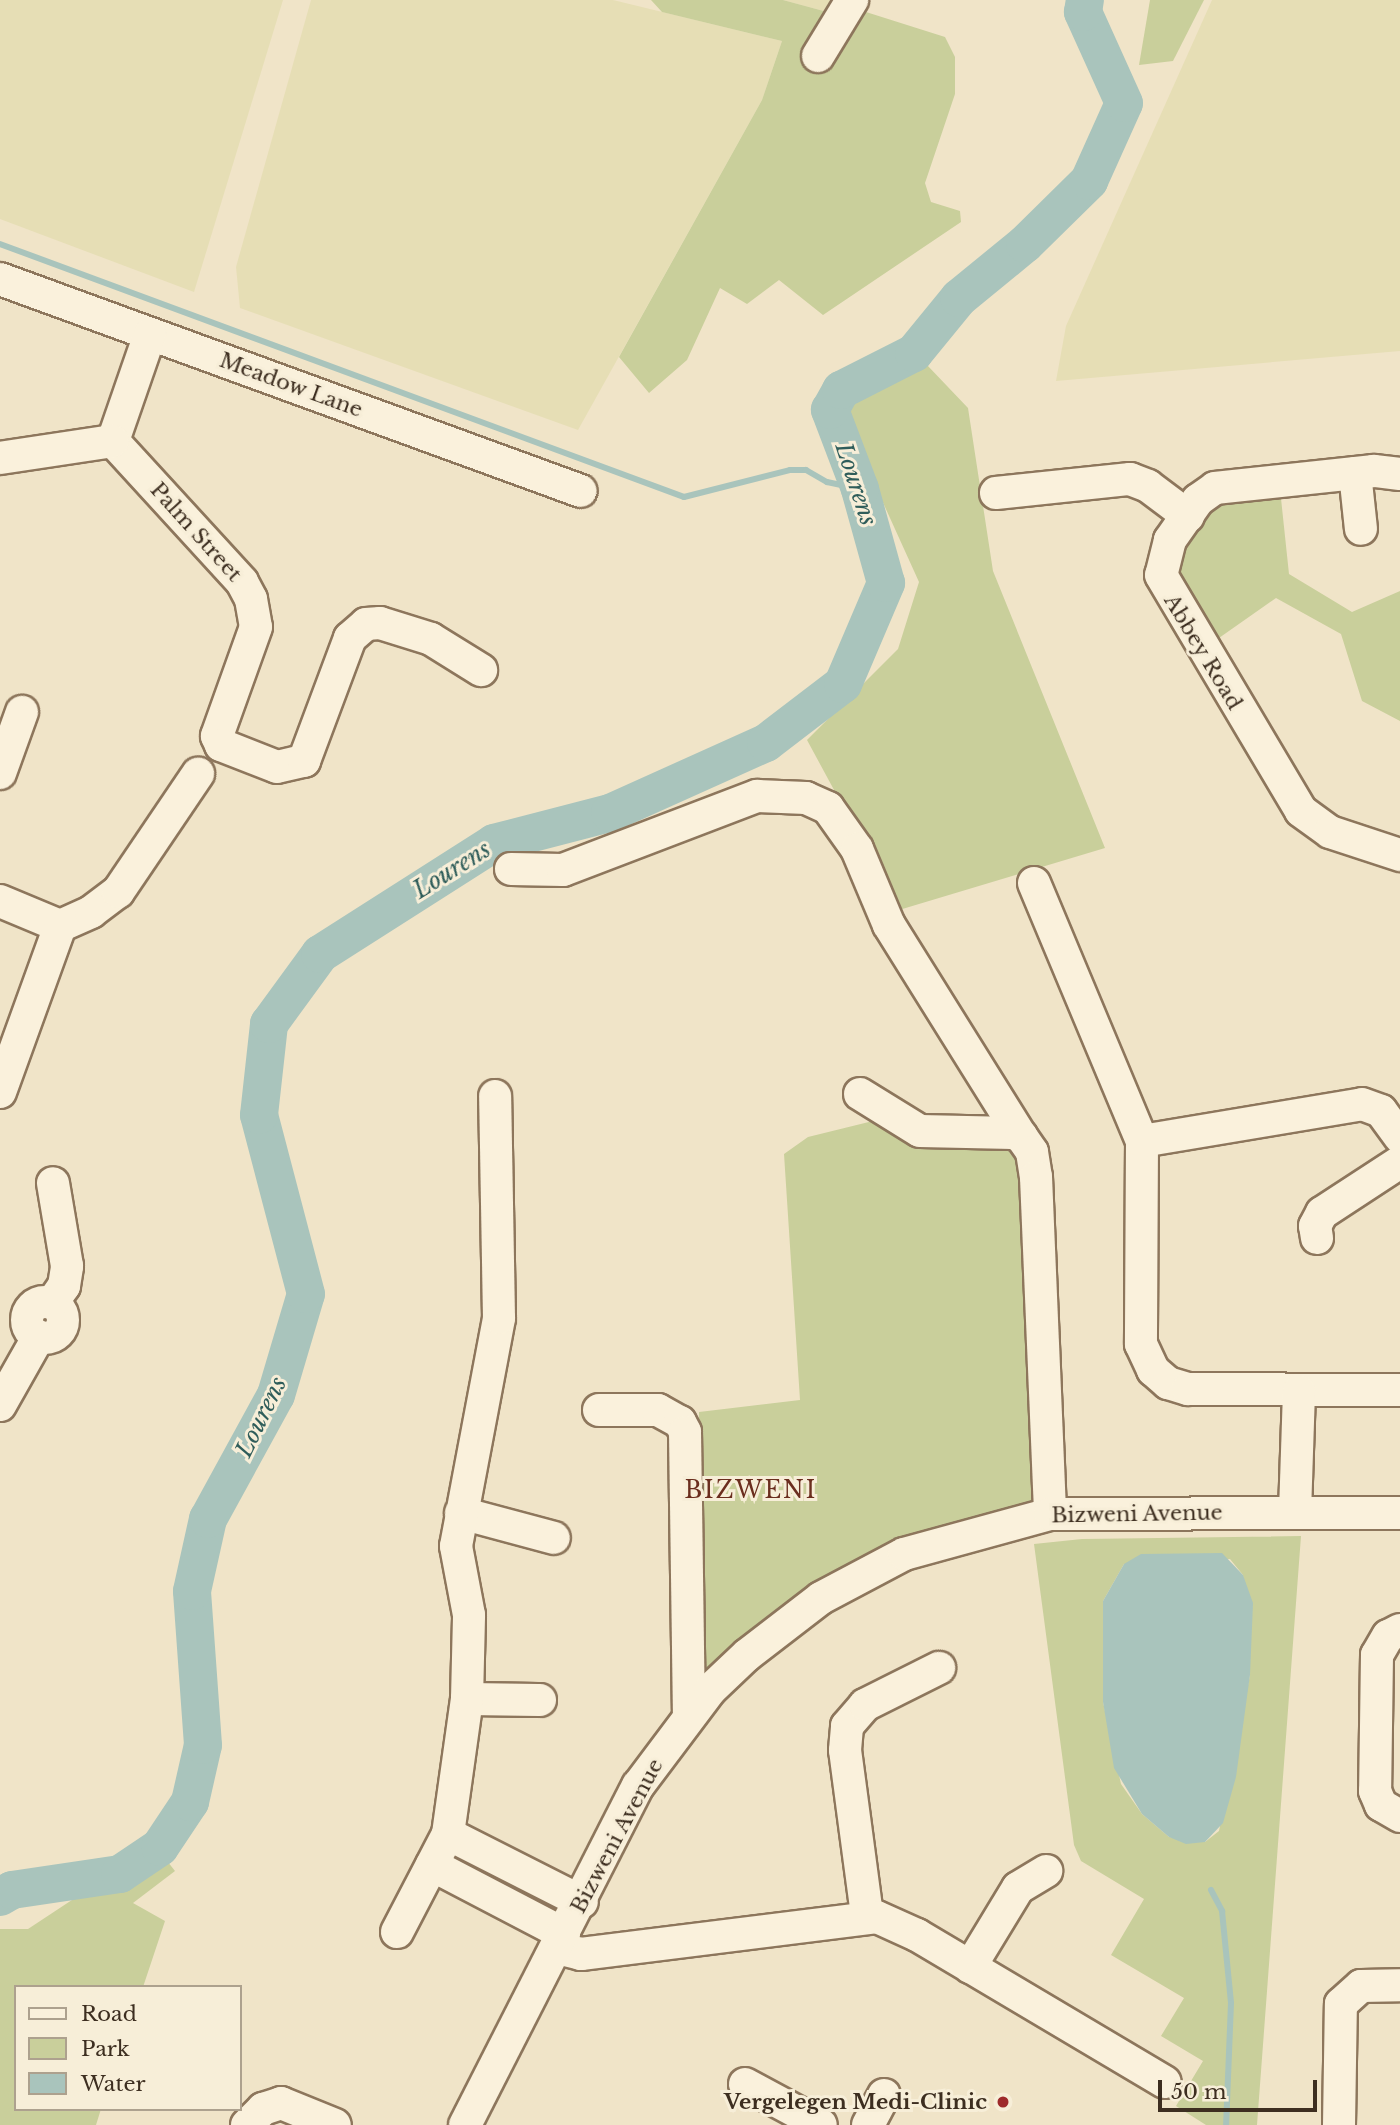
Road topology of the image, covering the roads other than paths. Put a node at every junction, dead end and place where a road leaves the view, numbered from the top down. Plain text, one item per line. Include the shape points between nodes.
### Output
1 (852, 0) edge
2 (818, 56) dead end
3 (0, 279) edge
4 (150, 334) junction
5 (113, 441) junction
6 (0, 458) edge
7 (1355, 473) junction
8 (1400, 474) edge
9 (581, 491) dead end
10 (996, 493) dead end
11 (1188, 516) junction
12 (1361, 529) dead end
13 (481, 670) dead end
14 (22, 712) dead end
15 (0, 773) edge
16 (198, 774) dead end
17 (1400, 855) edge
18 (512, 869) dead end
19 (1034, 883) dead end
20 (0, 901) edge
21 (60, 926) junction
22 (0, 1092) edge
23 (860, 1094) dead end
24 (495, 1096) dead end
25 (1021, 1136) junction
26 (1400, 1137) edge
27 (1142, 1142) junction
28 (1400, 1163) edge
29 (53, 1183) dead end
30 (1317, 1238) dead end
31 (1400, 1390) edge
32 (1299, 1391) junction
33 (0, 1405) edge
34 (599, 1410) dead end
35 (1295, 1512) junction
36 (461, 1513) junction
37 (1400, 1513) edge
38 (1050, 1514) junction
39 (554, 1538) dead end
40 (1400, 1630) edge
41 (939, 1668) dead end
42 (467, 1699) junction
43 (540, 1700) dead end
44 (689, 1715) junction
45 (1400, 1816) edge
46 (447, 1834) junction
47 (432, 1865) junction
48 (1046, 1871) dead end
49 (582, 1902) junction
50 (867, 1915) junction
51 (397, 1932) dead end
52 (560, 1941) junction
53 (970, 1967) junction
54 (1400, 1985) edge
55 (1164, 2082) dead end
56 (745, 2084) dead end
57 (884, 2095) dead end
58 (247, 2125) edge
59 (335, 2125) edge
60 (465, 2125) edge
61 (821, 2125) edge
62 (868, 2125) edge
63 (1339, 2125) edge

1 - 2 street
3 - 4 street, Meadow Lane
4 - 5 street
4 - 9 street, Meadow Lane
5 - 6 street
5 - 13 street, Palm Street via 242,582 256,613 253,643 218,741 277,767 290,768 304,761 351,638 366,624 380,623 431,639
7 - 8 street, Abbey Road
7 - 11 street, Abbey Road via 1215,488
7 - 12 street
10 - 11 street via 1130,479 1148,486
11 - 17 street, Abbey Road via 1164,554 1163,583 1290,796 1301,811 1330,832
14 - 15 street
16 - 21 street via 118,892 91,912
18 - 25 street via 563,870 757,796 806,798 828,808 857,849 889,925
19 - 27 street
20 - 21 street
21 - 22 street
23 - 25 street via 920,1131 994,1130
24 - 36 street via 499,1318
25 - 38 street via 1032,1152 1037,1177
26 - 27 street via 1381,1111 1362,1104
27 - 32 street via 1141,1343 1147,1362 1168,1382 1188,1389
28 - 30 street via 1322,1213 1315,1226
29 - 33 street via 67,1266 64,1286 52,1303 37,1304 28,1315 31,1330 38,1336
31 - 32 street
32 - 35 street
34 - 44 street via 658,1410 680,1422 685,1432
35 - 37 street, Bizweni Avenue
35 - 38 street, Bizweni Avenue
36 - 39 street
36 - 42 street via 456,1562 469,1615
38 - 44 street, Bizweni Avenue via 950,1539 855,1578 747,1655
40 - 45 street via 1388,1636 1377,1655 1375,1791 1381,1805
41 - 50 street via 865,1705 847,1726 845,1750
42 - 43 street
42 - 46 street
44 - 49 street, Bizweni Avenue via 638,1786
46 - 47 street
46 - 49 street
47 - 51 street
47 - 52 street
48 - 53 street via 1018,1888
49 - 52 street, Bizweni Avenue
50 - 52 street via 581,1954
50 - 53 street via 896,1924
52 - 60 street, Bizweni Avenue
53 - 55 street
54 - 63 street via 1361,1986 1341,2004
56 - 61 street
57 - 62 street
58 - 59 street via 262,2109 281,2103

